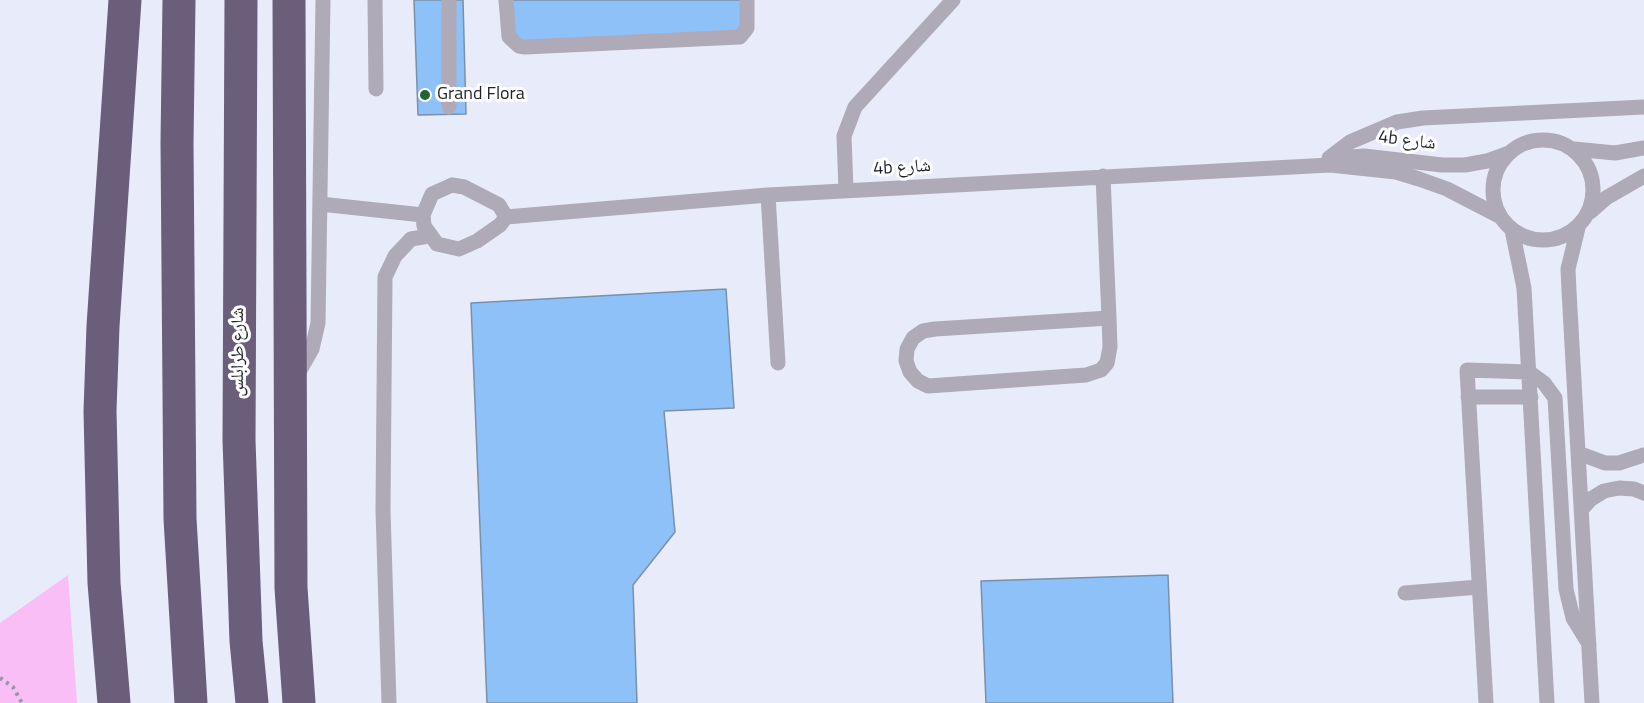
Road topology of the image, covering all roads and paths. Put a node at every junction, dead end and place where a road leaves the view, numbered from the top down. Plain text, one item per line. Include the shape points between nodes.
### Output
1 (125, 0) edge
2 (179, 0) edge
3 (241, 0) edge
4 (289, 0) edge
5 (323, 0) edge
6 (375, 0) edge
7 (449, 0) edge
8 (506, 0) edge
9 (747, 0) edge
10 (953, 0) edge
11 (376, 89) dead end
12 (449, 107) dead end
13 (1644, 107) edge
14 (1644, 148) edge
15 (1574, 149) junction
16 (1509, 153) junction
17 (1329, 158) junction
18 (1300, 166) junction
19 (1644, 176) edge
20 (1103, 177) junction
21 (846, 190) junction
22 (768, 195) junction
23 (320, 204) junction
24 (1588, 214) junction
25 (423, 215) junction
26 (506, 217) junction
27 (1501, 217) junction
28 (1578, 228) junction
29 (1512, 230) junction
30 (429, 236) junction
31 (1109, 318) junction
32 (778, 363) dead end
33 (1529, 372) junction
34 (290, 387) junction
35 (1531, 396) junction
36 (1468, 398) junction
37 (1578, 453) junction
38 (1644, 455) edge
39 (1644, 493) edge
40 (1581, 510) junction
41 (1479, 587) junction
42 (1405, 593) dead end
43 (1588, 644) junction
44 (0, 678) edge
45 (22, 703) edge
46 (114, 703) edge
47 (191, 703) edge
48 (252, 703) edge
49 (299, 703) edge
50 (389, 703) edge
51 (1486, 703) edge
52 (1547, 703) edge
53 (1592, 703) edge

1 - 46 highway via 100,411 104,583
2 - 47 highway via 180,519
3 - 48 highway, شارع طرابلس via 239,440
4 - 34 highway
5 - 23 lane
6 - 11 lane
7 - 12 lane
8 - 9 lane via 508,37 525,47 740,37 747,28
10 - 21 lane via 855,107 844,136
13 - 17 lane via 1397,122 1350,142
14 - 15 lane, 4b شارع via 1615,153
15 - 16 lane, 4b شارع via 1540,139 1523,143
15 - 24 lane via 1593,179 1594,197
16 - 17 lane, 4b شارع via 1465,165 1364,156
16 - 27 lane, 4b شارع via 1498,167 1493,183 1494,201
17 - 18 lane, 4b شارع
18 - 20 lane, 4b شارع
18 - 27 lane, 4b شارع via 1396,172 1447,189
19 - 24 lane via 1606,198
20 - 21 lane, 4b شارع
20 - 31 lane
21 - 22 lane, 4b شارع
22 - 26 lane, 4b شارع
22 - 32 lane
23 - 25 lane
23 - 34 lane via 317,330 307,360
24 - 28 lane
25 - 26 lane via 432,194 452,185 499,205
25 - 30 lane
26 - 30 lane via 477,241 459,249 437,244
27 - 29 lane, 4b شارع
28 - 29 lane, 4b شارع via 1545,241
28 - 37 lane via 1568,269
29 - 33 lane via 1521,268
30 - 50 lane via 411,239 395,256 385,277 383,510
31 - 31 lane via 1110,355 1094,374 928,386 910,372 906,361 913,338 923,331
33 - 35 lane
33 - 36 lane via 1467,370
33 - 43 lane via 1550,390 1557,407 1566,589 1573,618
34 - 49 highway via 291,588
35 - 36 lane
35 - 52 lane
36 - 41 lane
37 - 38 lane via 1605,463
37 - 40 lane
39 - 40 lane via 1619,488 1604,491
40 - 43 lane
41 - 42 lane
41 - 51 lane
43 - 53 lane
44 - 45 path via 13,687

